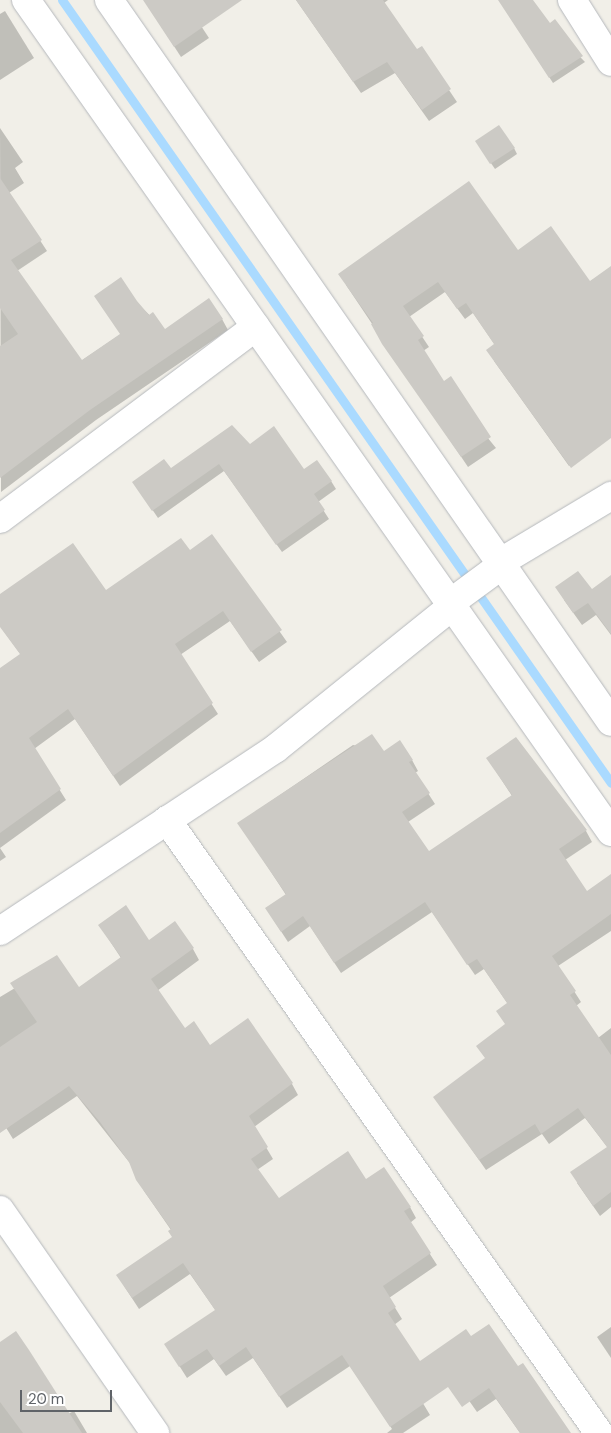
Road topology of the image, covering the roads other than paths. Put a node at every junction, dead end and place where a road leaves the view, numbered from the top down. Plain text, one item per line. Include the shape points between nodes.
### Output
1 (26, 0) edge
2 (109, 0) edge
3 (572, 0) edge
4 (611, 62) edge
5 (256, 327) junction
6 (611, 496) edge
7 (0, 519) edge
8 (497, 567) junction
9 (454, 602) junction
10 (611, 722) edge
11 (167, 820) junction
12 (611, 832) edge
13 (0, 930) edge
14 (0, 1210) edge
15 (155, 1433) edge
16 (599, 1433) edge

1 - 5 street
2 - 8 street
3 - 4 street
5 - 7 street
5 - 9 street
6 - 8 street
8 - 9 street
8 - 10 street
9 - 11 street via 274,749
9 - 12 street
11 - 13 street
11 - 16 street
14 - 15 street

